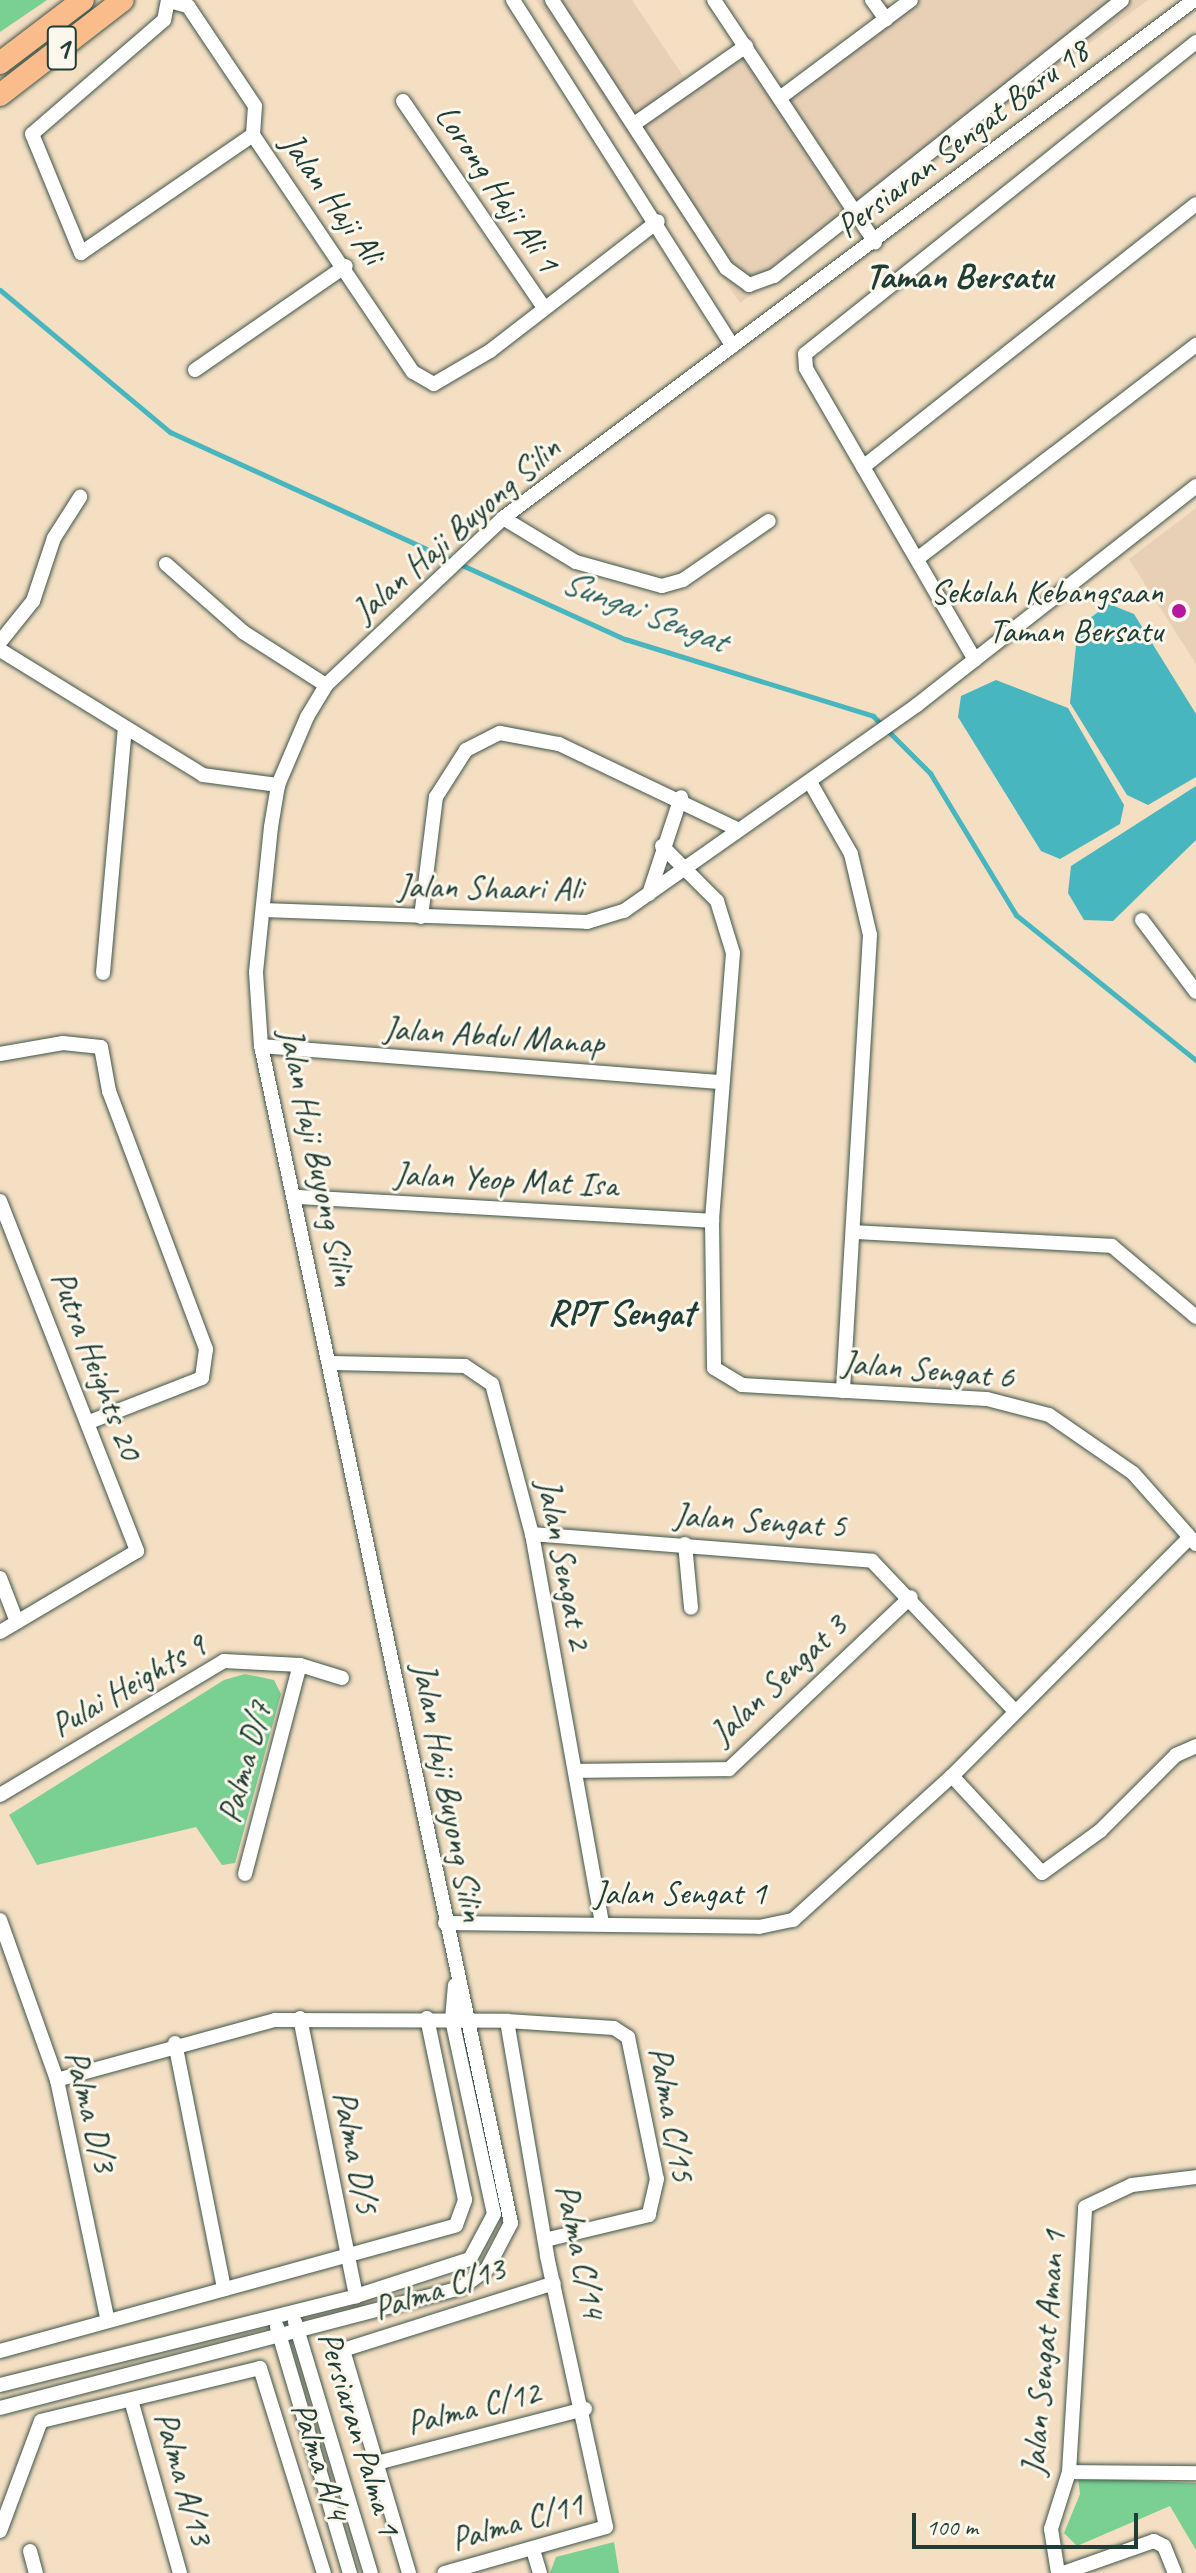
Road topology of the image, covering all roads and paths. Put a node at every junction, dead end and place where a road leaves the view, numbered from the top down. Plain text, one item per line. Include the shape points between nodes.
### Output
1 (83, 0) edge
2 (123, 0) edge
3 (513, 0) edge
4 (552, 0) edge
5 (714, 0) edge
6 (872, 0) edge
7 (911, 0) edge
8 (1122, 0) edge
9 (168, 1) edge
10 (1193, 6) edge
11 (886, 19) junction
12 (75, 38) junction
13 (1196, 42) edge
14 (746, 46) junction
15 (0, 66) edge
16 (0, 95) edge
17 (781, 97) junction
18 (403, 101) dead end
19 (637, 122) junction
20 (253, 135) junction
21 (1196, 204) edge
22 (854, 210) junction
23 (658, 221) junction
24 (875, 242) junction
25 (346, 266) junction
26 (544, 308) junction
27 (1196, 345) edge
28 (733, 346) junction
29 (195, 370) dead end
30 (863, 467) junction
31 (1196, 486) edge
32 (80, 497) dead end
33 (503, 518) junction
34 (769, 521) dead end
35 (917, 559) junction
36 (166, 564) dead end
37 (0, 642) edge
38 (0, 650) edge
39 (975, 660) junction
40 (326, 685) junction
41 (125, 728) junction
42 (810, 782) junction
43 (278, 785) junction
44 (681, 797) junction
45 (735, 828) junction
46 (662, 846) junction
47 (686, 868) junction
48 (649, 894) junction
49 (263, 910) junction
50 (421, 917) junction
51 (1142, 920) dead end
52 (103, 973) dead end
53 (1196, 992) edge
54 (261, 1046) junction
55 (0, 1054) edge
56 (722, 1082) junction
57 (297, 1197) junction
58 (0, 1201) edge
59 (712, 1221) junction
60 (854, 1232) junction
61 (1196, 1317) edge
62 (332, 1363) junction
63 (843, 1391) junction
64 (89, 1422) junction
65 (532, 1534) junction
66 (1192, 1541) edge
67 (685, 1544) junction
68 (0, 1578) edge
69 (911, 1597) junction
70 (691, 1608) dead end
71 (17, 1622) junction
72 (0, 1632) edge
73 (300, 1665) junction
74 (342, 1678) dead end
75 (1015, 1711) junction
76 (1196, 1746) edge
77 (575, 1771) junction
78 (952, 1776) junction
79 (0, 1795) edge
80 (245, 1874) dead end
81 (0, 1920) edge
82 (602, 1922) junction
83 (445, 1923) junction
84 (5, 1946) edge
85 (455, 1980) junction
86 (300, 2018) junction
87 (427, 2018) junction
88 (452, 2019) junction
89 (472, 2019) junction
90 (507, 2021) junction
91 (175, 2043) junction
92 (57, 2080) junction
93 (1196, 2177) edge
94 (545, 2240) junction
95 (346, 2254) junction
96 (554, 2283) junction
97 (224, 2289) junction
98 (356, 2296) junction
99 (292, 2310) junction
100 (273, 2315) junction
101 (108, 2321) junction
102 (297, 2330) junction
103 (279, 2335) junction
104 (0, 2351) edge
105 (0, 2385) edge
106 (131, 2400) junction
107 (0, 2408) edge
108 (585, 2409) junction
109 (377, 2463) junction
110 (1069, 2472) junction
111 (1196, 2473) edge
112 (606, 2527) joint
113 (0, 2531) edge
114 (533, 2550) junction
115 (30, 2551) dead end
116 (36, 2573) edge
117 (180, 2573) edge
118 (324, 2573) edge
119 (350, 2573) edge
120 (371, 2573) edge
121 (409, 2573) edge
122 (444, 2573) edge
123 (540, 2573) edge
124 (1061, 2573) edge
125 (1175, 2573) edge

1 - 15 highway, 1
2 - 12 highway, 1
3 - 23 street
4 - 19 street
5 - 14 street
6 - 11 street
7 - 11 street
8 - 22 street
9 - 20 street via 188,6 255,106
9 - 20 street, Jalan Haji Ali via 164,20 32,134 73,248 88,253
10 - 24 street, Persiaran Sengat Baru 18
11 - 17 street
12 - 15 highway via 18,70
12 - 16 highway, 1
13 - 30 street via 805,354 806,368
14 - 17 street
14 - 19 street
17 - 22 street
18 - 26 street, Lorong Haji Ali 1
19 - 22 street via 726,268 749,285 774,276
20 - 25 street, Jalan Haji Ali
21 - 30 street
22 - 24 street
23 - 26 street, Jalan Haji Ali
23 - 28 street
24 - 28 street, Persiaran Sengat Baru 18
25 - 26 street, Jalan Haji Ali via 413,372 434,384
25 - 29 street
27 - 35 street
28 - 33 street, Jalan Haji Buyong Silin
30 - 35 street
31 - 39 street, Jalan Shaari Ali
32 - 37 street via 54,538 33,601
33 - 34 street via 576,562 662,586 683,580
33 - 40 street, Jalan Haji Buyong Silin
35 - 39 street
36 - 40 street via 243,632
38 - 41 street
39 - 42 street, Jalan Shaari Ali
40 - 43 street, Jalan Haji Buyong Silin
41 - 43 street via 203,775
41 - 52 street
42 - 45 street, Jalan Shaari Ali
42 - 60 street via 867,900
43 - 49 street, Jalan Haji Buyong Silin
44 - 45 street
44 - 46 street
44 - 50 street via 538,735 482,739 447,772 436,797
45 - 47 street, Jalan Shaari Ali
46 - 47 street
46 - 48 street
47 - 48 street, Jalan Shaari Ali
47 - 56 street via 717,901 731,939
48 - 50 street, Jalan Shaari Ali via 587,922
49 - 50 street, Jalan Shaari Ali
49 - 54 street, Jalan Haji Buyong Silin via 256,972
51 - 53 street
54 - 56 street, Jalan Abdul Manap
54 - 57 street, Jalan Haji Buyong Silin
55 - 64 street via 63,1043 101,1047 109,1091 206,1349 202,1378
56 - 59 street
57 - 59 street, Jalan Yeop Mat Isa
57 - 62 street, Jalan Haji Buyong Silin
58 - 64 street, Putra Heights 20
59 - 63 street, Jalan Sengat 6 via 710,1359 742,1385
60 - 61 street via 1112,1246
60 - 63 street
62 - 65 street, Jalan Sengat 2 via 465,1366 483,1375 498,1398
62 - 83 street, Jalan Haji Buyong Silin
63 - 66 street, Jalan Sengat 6 via 987,1399 1049,1415 1133,1473
64 - 71 street, Putra Heights 20 via 137,1551
65 - 67 street, Jalan Sengat 5
65 - 77 street, Jalan Sengat 2
66 - 75 street, Jalan Sengat 1
67 - 69 street, Jalan Sengat 5 via 853,1555 872,1561
67 - 70 street
68 - 71 street
69 - 75 street, Jalan Sengat 5
69 - 77 street, Jalan Sengat 3 via 729,1769
71 - 72 street
73 - 74 street, Pulai Heights 9
73 - 79 street, Pulai Heights 9 via 224,1661
73 - 80 street, Palma D/7
75 - 78 street, Jalan Sengat 1
76 - 78 street via 1176,1755 1100,1831 1042,1873
77 - 82 street, Jalan Sengat 2
78 - 82 street, Jalan Sengat 1 via 793,1920 759,1927
81 - 84 street, Palma D/3
82 - 83 street, Jalan Sengat 1
83 - 85 street, Jalan Haji Buyong Silin
84 - 92 street, Palma D/3
85 - 88 street
85 - 89 street
86 - 87 street
86 - 91 street
86 - 95 street, Palma D/5
87 - 88 street
87 - 95 street via 463,2216 447,2232
88 - 89 street
88 - 98 street via 491,2188 490,2228 457,2268
89 - 90 street
89 - 102 street via 509,2195 505,2241 481,2276 461,2288
90 - 94 street, Palma C/14
90 - 94 street, Palma C/15 via 614,2028 628,2037 657,2179 649,2215
91 - 92 street
91 - 97 street
92 - 101 street, Palma D/3
93 - 110 street, Jalan Sengat Aman 1 via 1132,2185 1085,2207
94 - 96 street, Palma C/14
95 - 97 street
95 - 98 street, Palma D/5
96 - 108 street, Palma C/14
96 - 109 street, Palma C/13 via 343,2350
97 - 101 street
98 - 99 street
99 - 100 street
99 - 102 street, Persiaran Palma 1
100 - 103 street
100 - 105 street
101 - 104 street
102 - 103 street
102 - 120 street, Persiaran Palma 1
103 - 107 street
103 - 119 street
106 - 113 street via 41,2421
106 - 117 street, Palma A/13
106 - 118 street, Palma A/4 via 260,2368
108 - 109 street, Palma C/12
108 - 112 street, Palma C/14
109 - 121 street
110 - 111 street
110 - 124 street, Jalan Sengat Aman 1 via 1051,2529
112 - 114 street, Palma C/11
114 - 122 street, Palma C/11
114 - 123 street
115 - 116 street
124 - 125 street via 1159,2541

